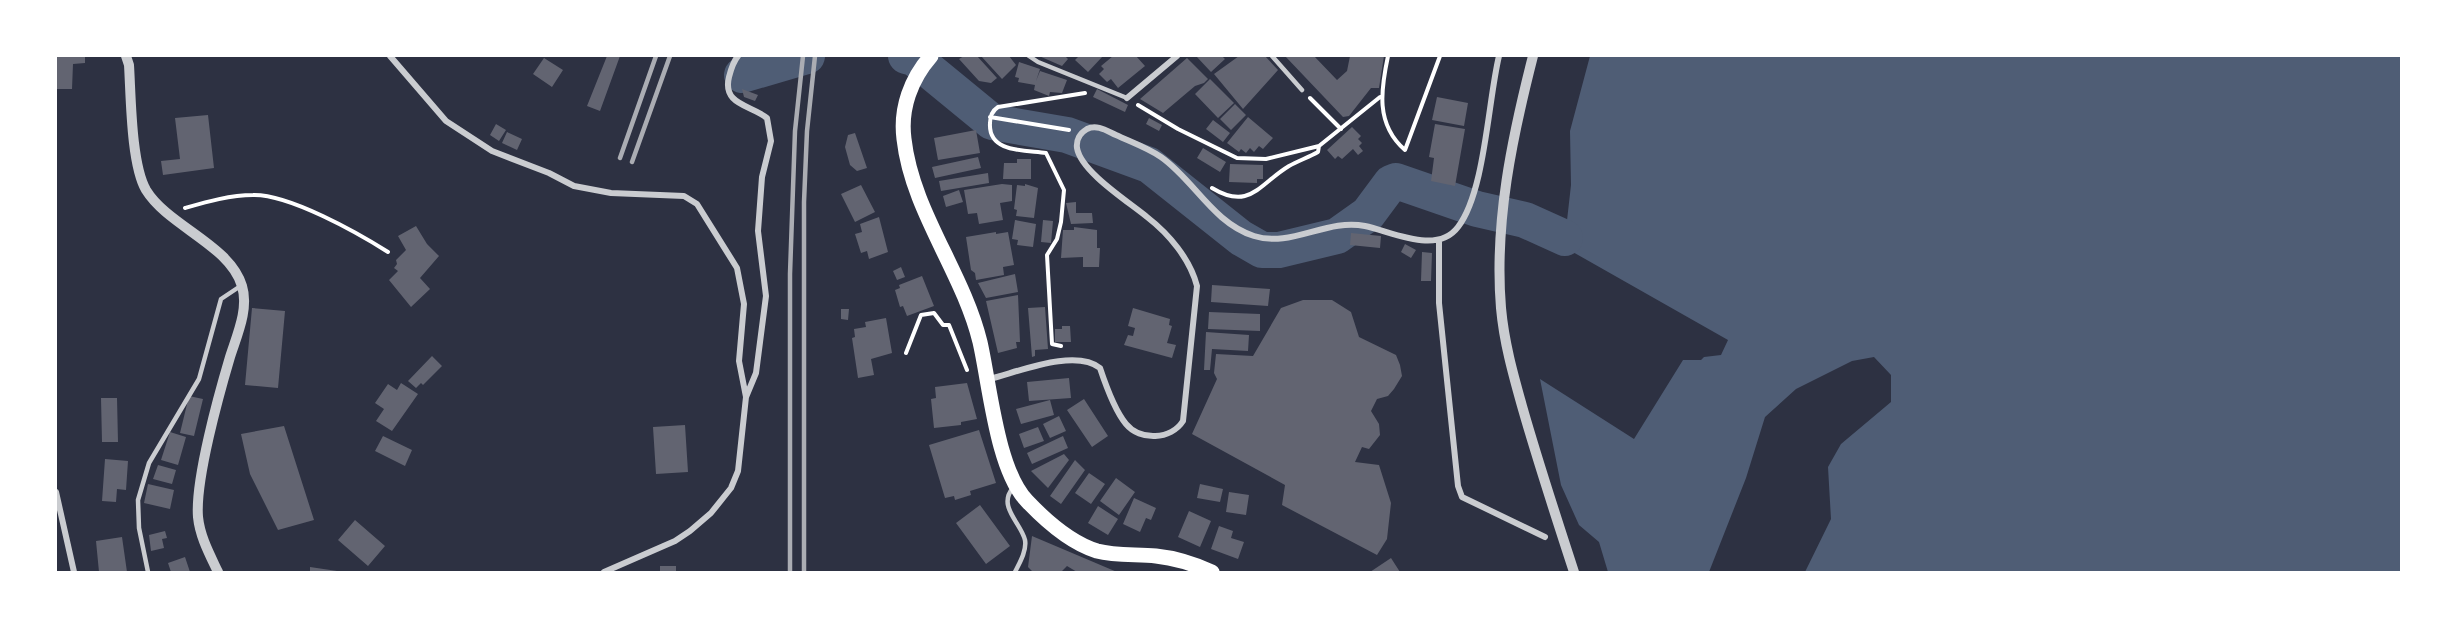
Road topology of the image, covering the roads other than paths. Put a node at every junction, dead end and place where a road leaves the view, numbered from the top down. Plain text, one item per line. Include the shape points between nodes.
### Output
1 (126, 56) edge
2 (390, 56) edge
3 (738, 56) edge
4 (931, 56) edge
5 (1029, 56) edge
6 (1177, 56) edge
7 (1272, 56) edge
8 (1498, 56) edge
9 (1533, 56) edge
10 (1302, 90) road end
11 (1127, 98) joint
12 (1439, 240) junction
13 (242, 285) junction
14 (987, 375) junction
15 (746, 397) junction
16 (1015, 486) junction
17 (56, 492) edge
18 (1545, 537) dead end
19 (74, 573) edge
20 (148, 573) edge
21 (218, 573) edge
22 (604, 573) edge
23 (1015, 573) edge
24 (1212, 573) edge
25 (1574, 573) edge

1 - 13 street via 138,166 147,191 227,261
2 - 15 street via 446,121 492,151 574,186 611,193 684,196 697,204 737,268 744,303 739,361
3 - 15 street via 728,84 729,93 738,104 767,118 771,141 762,177 758,231 766,296 756,373
4 - 14 highway via 912,82 904,110 908,168 969,307
5 - 11 lane
6 - 11 street
7 - 10 lane
8 - 12 street via 1474,197 1458,227
9 - 25 street via 1515,126 1504,192 1501,310 1508,355
12 - 14 street via 1427,241 1340,223 1284,238 1254,236 1223,219 1162,158 1099,127 1091,127 1081,133 1077,147 1083,161 1167,235 1194,274 1197,286 1186,409 1179,426 1171,434 1159,436 1134,430 1126,424 1094,363 1076,359
12 - 18 street via 1439,303 1458,486 1462,497
13 - 20 lane via 221,299 199,379 149,463 138,500
13 - 21 street via 244,307 222,386 198,517
14 - 16 highway via 1005,461
15 - 22 street via 738,471 731,488 711,513 675,541
16 - 23 lane via 1009,492 1008,504 1025,540
16 - 24 highway via 1058,529 1097,551 1187,561
17 - 19 street

